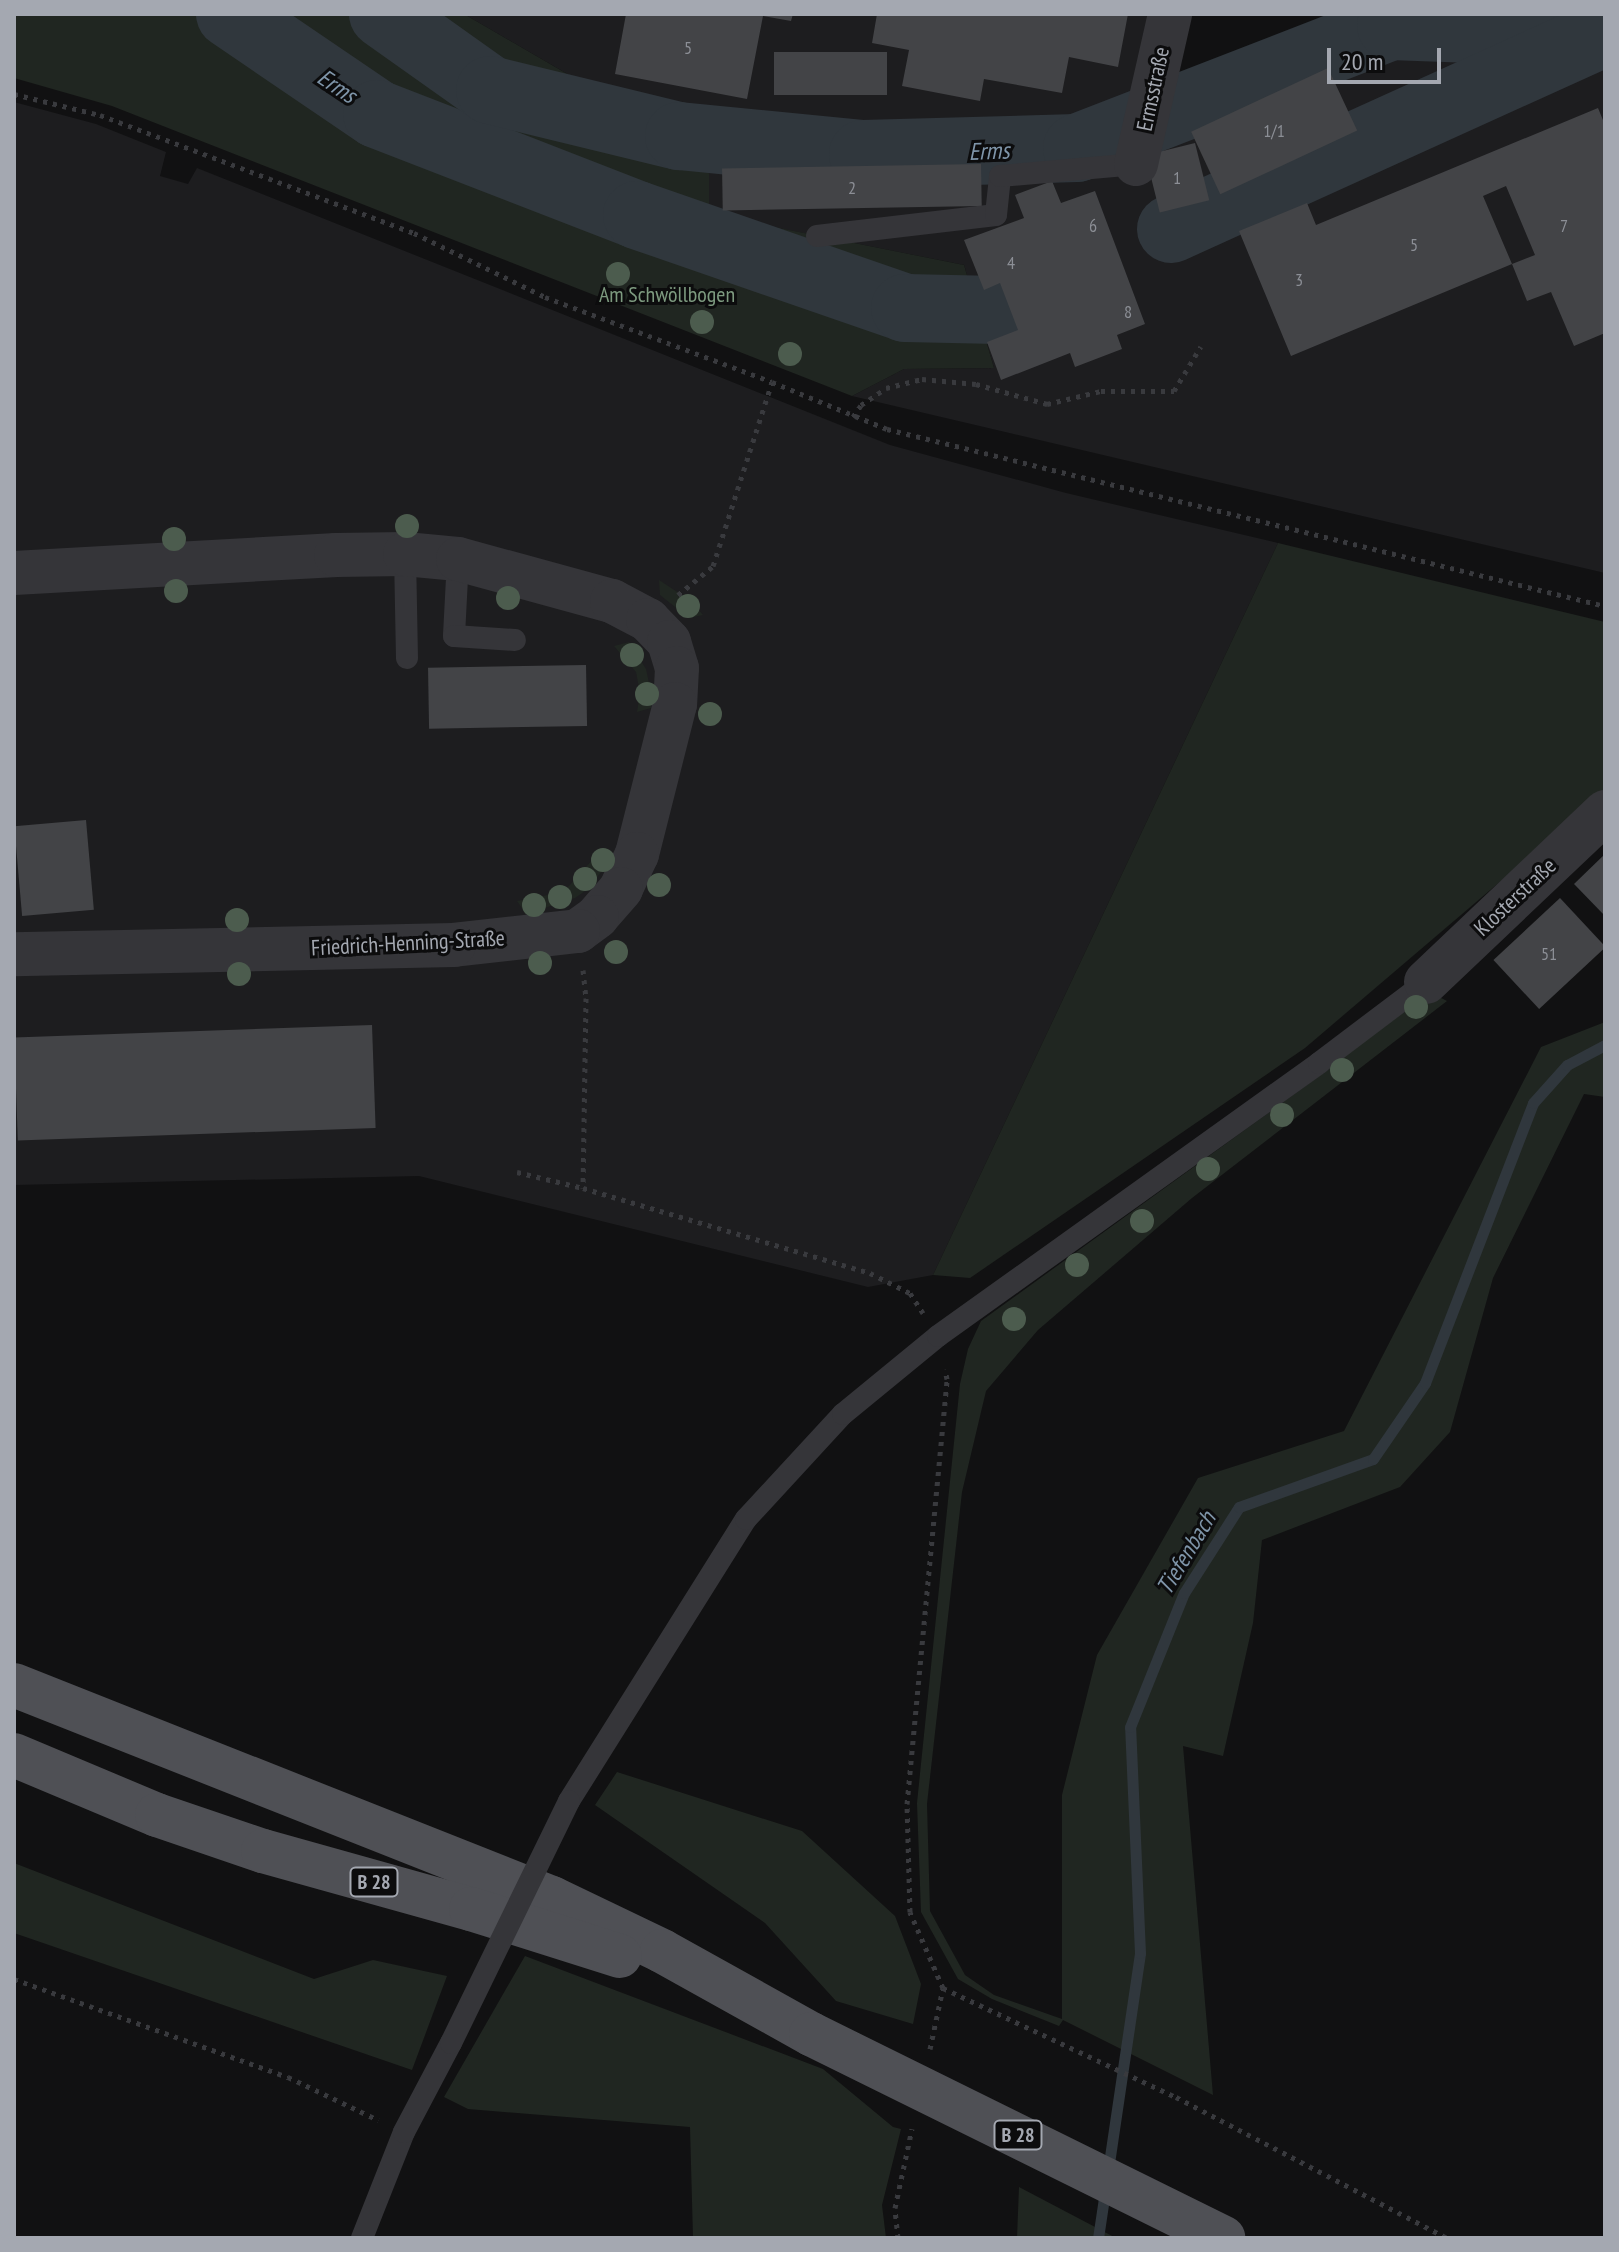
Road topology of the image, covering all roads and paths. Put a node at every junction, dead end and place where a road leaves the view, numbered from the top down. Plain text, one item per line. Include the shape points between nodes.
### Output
1 (1170, 14) edge
2 (14, 94) edge
3 (1136, 164) joint
4 (817, 236) dead end
5 (1201, 346) dead end
6 (772, 382) junction
7 (853, 417) junction
8 (405, 554) junction
9 (458, 559) junction
10 (14, 573) edge
11 (691, 585) dead end
12 (1605, 606) edge
13 (515, 640) dead end
14 (407, 658) dead end
15 (1605, 812) edge
16 (578, 931) junction
17 (14, 954) edge
18 (1426, 982) joint
19 (517, 1172) dead end
20 (583, 1188) junction
21 (938, 1336) junction
22 (14, 1685) edge
23 (14, 1755) edge
24 (14, 1979) edge
25 (740, 1994) junction
26 (404, 2132) junction
27 (362, 2238) edge
28 (1223, 2238) edge
29 (1447, 2238) edge

1 - 3 street, Ermsstraße
2 - 6 path via 100,115 414,233 545,297
3 - 4 lane via 1000,176 996,215
5 - 7 path via 1174,391 1101,391 1047,404 976,384 922,379 886,388
6 - 7 path
6 - 11 path via 713,566
7 - 12 path
8 - 9 street
8 - 10 street
8 - 14 lane
9 - 13 lane via 454,636
9 - 16 street via 612,601 648,620 669,642 677,668 675,704 637,854 621,889
15 - 18 street, Klosterstraße
16 - 17 street, Friedrich-Henning-Straße via 454,945
16 - 20 path via 586,998
18 - 21 lane
19 - 20 path
20 - 21 path via 870,1273 910,1293
21 - 26 lane, bridge via 843,1414 746,1519 569,1801
21 - 29 path via 947,1379 907,1804 910,1912 943,1988 1176,2097
22 - 25 main road, B 28 via 552,1898
23 - 25 main road, B 28 via 157,1815 263,1851 471,1909
24 - 26 path via 288,2077
25 - 28 main road, B 28, bridge
26 - 27 lane

